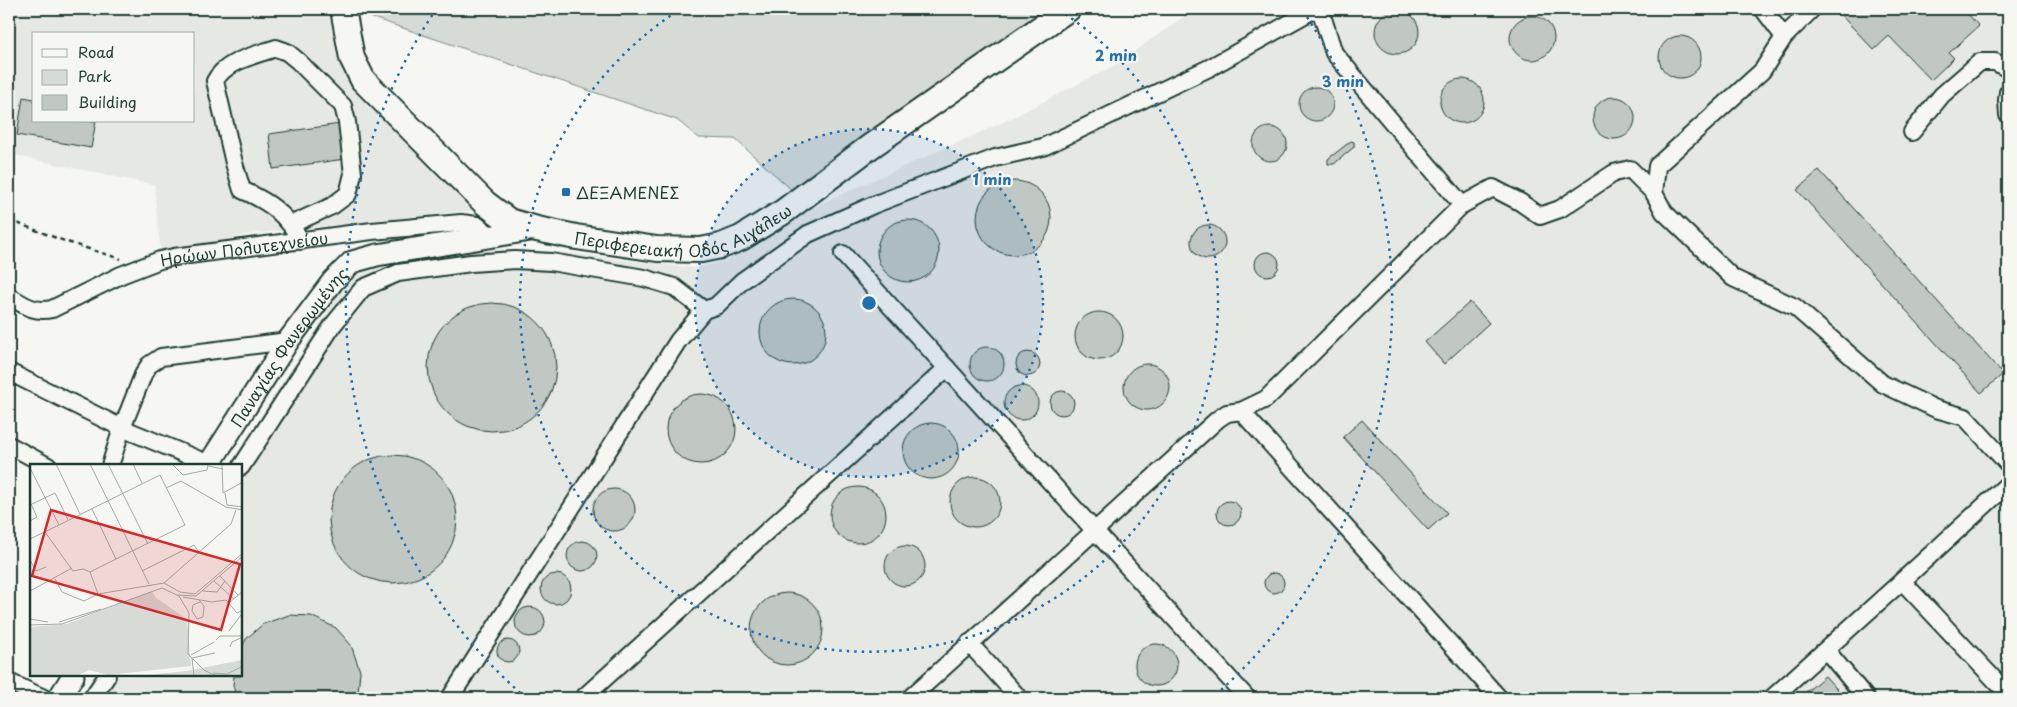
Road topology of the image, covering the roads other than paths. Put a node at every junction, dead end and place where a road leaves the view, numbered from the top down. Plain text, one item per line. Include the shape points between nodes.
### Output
1 (343, 9) edge
2 (1068, 9) edge
3 (1315, 9) edge
4 (1320, 9) edge
5 (1763, 9) edge
6 (1812, 9) edge
7 (1784, 36) junction
8 (2008, 68) edge
9 (2008, 92) edge
10 (2008, 116) edge
11 (1912, 132) dead end
12 (1654, 192) junction
13 (1462, 205) junction
14 (292, 224) junction
15 (536, 229) junction
16 (490, 235) junction
17 (301, 241) junction
18 (843, 254) dead end
19 (9, 296) edge
20 (704, 310) junction
21 (288, 341) junction
22 (947, 368) junction
23 (9, 372) edge
24 (1241, 411) junction
25 (122, 428) junction
26 (9, 445) edge
27 (44, 464) edge
28 (111, 464) edge
29 (207, 464) edge
30 (210, 464) edge
31 (2008, 464) edge
32 (242, 465) edge
33 (2008, 484) edge
34 (1095, 530) junction
35 (1902, 581) junction
36 (969, 644) junction
37 (1826, 650) junction
38 (72, 677) edge
39 (106, 677) edge
40 (9, 682) edge
41 (2008, 694) edge
42 (44, 698) edge
43 (59, 698) edge
44 (92, 698) edge
45 (450, 698) edge
46 (583, 698) edge
47 (910, 698) edge
48 (1019, 698) edge
49 (1247, 698) edge
50 (1499, 698) edge
51 (1772, 698) edge
52 (1866, 698) edge

1 - 15 highway, Περιφερειακή Οδός Αιγάλεω via 352,58 363,80 484,203 509,221
2 - 15 highway, Περιφερειακή Οδός Αιγάλεω via 870,146 783,212 741,238 701,250 657,249
3 - 20 street via 1209,68 1044,147 995,158 808,234 742,281 716,306
4 - 13 street via 1334,53
5 - 7 street
6 - 7 street
7 - 12 street via 1762,71 1657,166
8 - 11 street via 1995,62 1980,62 1942,95
9 - 10 street
12 - 13 street via 1630,170 1614,173 1560,209 1540,216 1493,188
12 - 31 street via 1664,212 1733,278 1795,307 1883,384 1936,409 1965,417
13 - 24 street via 1266,399
14 - 14 street via 276,209 242,190 215,81 219,72 240,60 276,48 298,61 343,106 353,174 348,194 332,206
14 - 17 street
15 - 16 main road, Παναγίας Φανερωμένης
16 - 17 street, Ηρώων Πολυτεχνείου via 477,224 461,223
16 - 21 main road, Παναγίας Φανερωμένης via 352,262 333,280
17 - 19 street, Ηρώων Πολυτεχνείου via 174,257 140,268 42,311 31,309
18 - 22 street
20 - 32 street via 674,287 644,278 551,262 515,260 398,273 363,288 333,325
20 - 45 street via 678,341
21 - 25 street via 160,357 149,365 143,375
21 - 30 main road, Παναγίας Φανερωμένης
22 - 34 street
22 - 46 street
23 - 25 street
24 - 34 street via 1227,413 1218,419
24 - 50 street
25 - 28 street
25 - 29 street
26 - 27 street
33 - 35 street
34 - 36 street
34 - 49 street
35 - 37 street
35 - 41 street
36 - 47 street
36 - 48 street
37 - 51 street
37 - 52 street
38 - 43 main road
39 - 44 street
40 - 42 street

